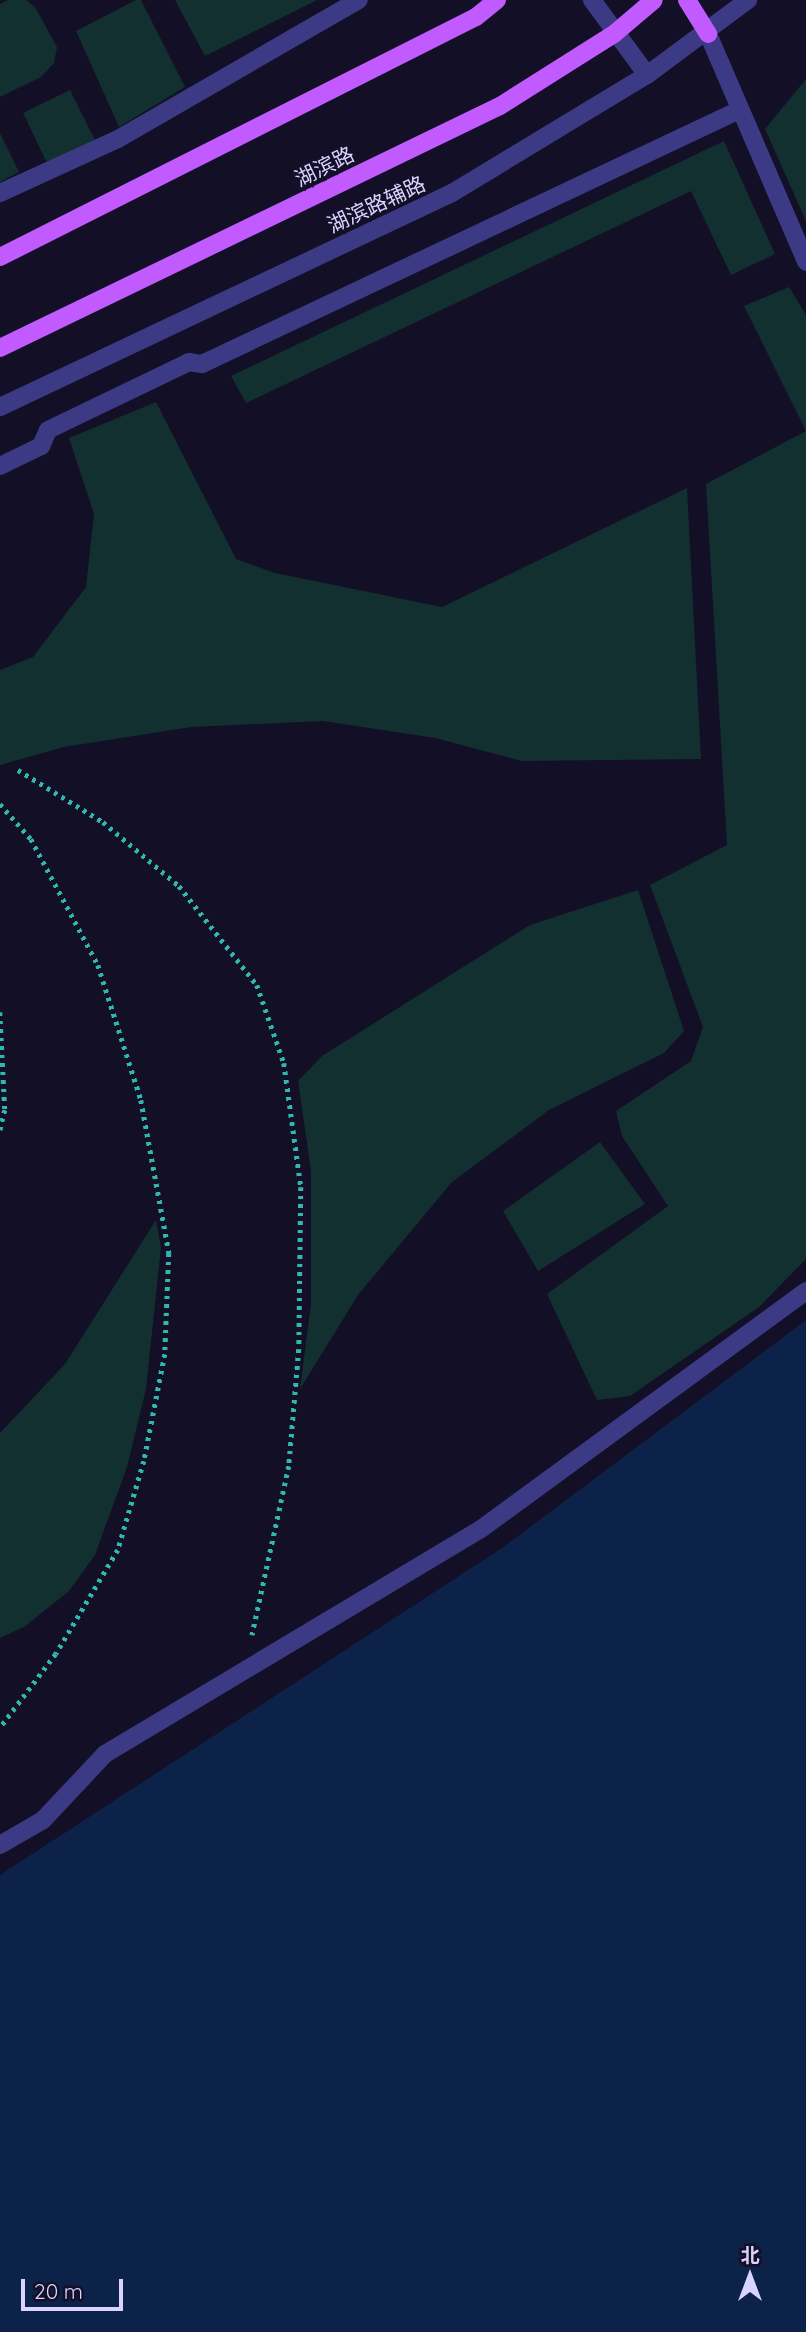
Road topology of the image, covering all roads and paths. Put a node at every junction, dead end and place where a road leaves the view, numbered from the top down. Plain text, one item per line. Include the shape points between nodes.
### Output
1 (359, 0) edge
2 (497, 0) edge
3 (592, 0) edge
4 (654, 0) edge
5 (687, 0) edge
6 (748, 0) edge
7 (614, 34) junction
8 (708, 34) junction
9 (647, 75) junction
10 (739, 110) junction
11 (0, 193) edge
12 (0, 257) edge
13 (806, 262) edge
14 (0, 348) edge
15 (0, 407) edge
16 (0, 466) edge
17 (18, 770) dead end
18 (0, 804) edge
19 (0, 1012) edge
20 (2, 1037) edge
21 (3, 1110) edge
22 (0, 1130) edge
23 (806, 1291) edge
24 (243, 1671) junction
25 (0, 1728) edge
26 (0, 1846) edge

1 - 11 street via 118,139
2 - 12 main road via 476,17
3 - 7 street
4 - 7 main road, 湖滨路
5 - 8 main road
6 - 8 street, 湖滨路辅路
7 - 9 street
7 - 14 main road, 湖滨路 via 499,106
8 - 9 street, 湖滨路辅路
8 - 10 street
9 - 15 street, 湖滨路辅路 via 452,193
10 - 13 street
10 - 16 street via 202,364 189,362 48,430 41,446
17 - 24 path via 103,822 179,886 257,985 284,1063 301,1187 299,1349 289,1466
18 - 25 path via 31,839 98,965 141,1100 169,1253 165,1354 144,1461 118,1550 56,1654
19 - 20 path
20 - 21 path
21 - 22 path
23 - 24 street via 481,1529
24 - 26 street via 105,1754 43,1820

